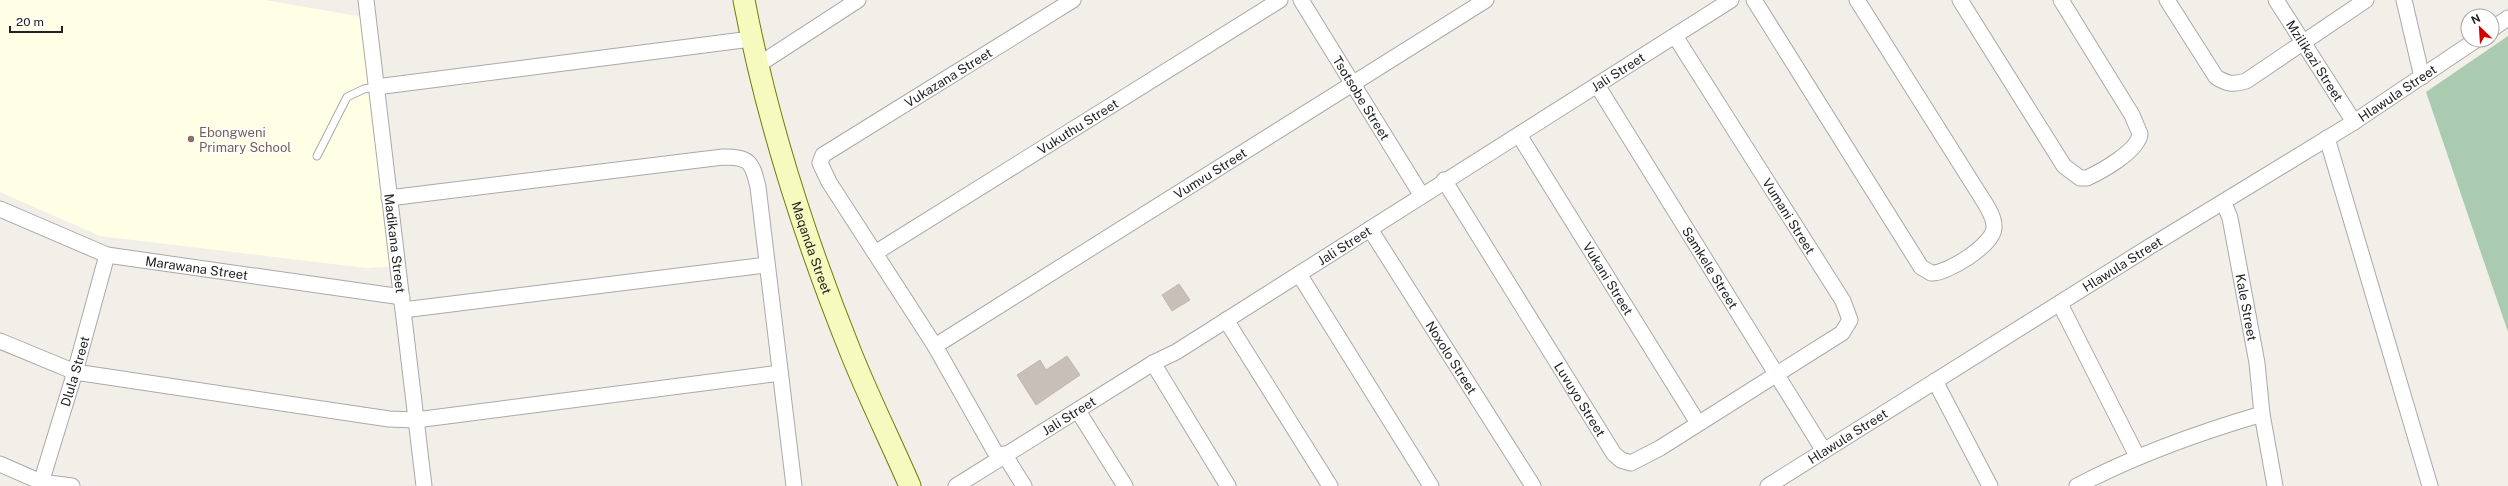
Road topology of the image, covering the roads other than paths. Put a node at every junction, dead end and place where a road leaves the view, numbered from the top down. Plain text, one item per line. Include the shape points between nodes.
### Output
1 (366, 0) edge
2 (744, 0) edge
3 (858, 0) edge
4 (1073, 0) edge
5 (1280, 0) edge
6 (1300, 0) edge
7 (1486, 0) edge
8 (1730, 0) edge
9 (1754, 0) edge
10 (1857, 0) edge
11 (1960, 0) edge
12 (2061, 0) edge
13 (2167, 0) edge
14 (2276, 0) edge
15 (2366, 0) edge
16 (2404, 0) edge
17 (1675, 36) junction
18 (751, 39) junction
19 (2302, 42) junction
20 (2464, 48) edge
21 (758, 65) junction
22 (2422, 77) junction
23 (1353, 83) junction
24 (1597, 85) junction
25 (376, 87) junction
26 (2354, 122) junction
27 (1519, 135) junction
28 (2327, 138) junction
29 (317, 156) dead end
30 (1444, 180) junction
31 (1422, 196) junction
32 (389, 198) junction
33 (2224, 202) junction
34 (0, 209) edge
35 (1370, 229) junction
36 (875, 253) junction
37 (107, 255) junction
38 (766, 265) junction
39 (1299, 274) junction
40 (402, 303) junction
41 (2060, 304) junction
42 (1226, 320) junction
43 (0, 341) edge
44 (935, 346) junction
45 (1152, 363) junction
46 (75, 372) junction
47 (780, 373) junction
48 (1778, 373) junction
49 (1935, 381) junction
50 (1078, 411) junction
51 (2262, 414) junction
52 (416, 420) junction
53 (1698, 424) junction
54 (1824, 451) junction
55 (2137, 456) junction
56 (1002, 457) junction
57 (0, 464) edge
58 (2093, 482) edge
59 (40, 484) edge
60 (72, 486) edge
61 (424, 486) edge
62 (790, 486) edge
63 (794, 486) edge
64 (910, 486) edge
65 (956, 486) edge
66 (1024, 486) edge
67 (1125, 486) edge
68 (1228, 486) edge
69 (1330, 486) edge
70 (1432, 486) edge
71 (1533, 486) edge
72 (1768, 486) edge
73 (1990, 486) edge
74 (2077, 486) edge
75 (2275, 486) edge
76 (2430, 486) edge

1 - 25 street, Madikana Street
2 - 18 street, Maqanda Street
3 - 21 street
4 - 36 street, Vukazana Street via 823,155 821,170
5 - 36 street, Vukuthu Street
6 - 23 street, Tsotsobe Street
7 - 23 street, Vumvu Street
8 - 17 street, Jali Street
9 - 10 street via 1916,260 1927,272 1944,272 1987,243 1993,235 1994,222 1978,192
11 - 12 street via 2064,166 2080,178 2086,178 2130,150 2138,142 2140,134 2132,115
13 - 19 street via 2208,66 2216,77 2226,83 2246,81
14 - 19 street, Mzilikazi Street
15 - 19 street
16 - 22 street
17 - 24 street, Jali Street
17 - 48 street, Vumani Street via 1849,314 1848,324 1842,333
18 - 21 street, Maqanda Street
18 - 25 street
19 - 26 street, Mzilikazi Street
20 - 22 street, Hlawula Street
21 - 64 street, Maqanda Street via 769,114 814,256 852,354
22 - 26 street, Hlawula Street
23 - 31 street, Tsotsobe Street
23 - 44 street, Vumvu Street
24 - 27 street, Jali Street
24 - 48 street, Samkele Street
25 - 29 lane via 364,89 347,97
25 - 32 street, Madikana Street
26 - 28 street, Hlawula Street
27 - 30 street, Jali Street
27 - 53 street, Vukani Street
28 - 33 street, Hlawula Street
28 - 76 street
30 - 31 street, Jali Street
30 - 53 street, Luvuyo Street via 1614,454 1626,462 1638,461
31 - 35 street, Jali Street
32 - 38 street via 723,156 739,157 746,160 754,172
32 - 40 street, Madikana Street
33 - 41 street, Hlawula Street
33 - 51 street, Kale Street via 2230,218 2257,363
34 - 37 street, Marawana Street
35 - 39 street, Jali Street
35 - 71 street, Noxolo Street
36 - 44 street
37 - 40 street, Marawana Street
37 - 46 street, Dlula Street
38 - 40 street, Marawana Street
38 - 47 street
39 - 42 street, Jali Street
39 - 70 street
40 - 52 street, Madikana Street
41 - 49 street, Hlawula Street
41 - 55 street
42 - 45 street, Jali Street
42 - 69 street
43 - 46 street
44 - 56 street
45 - 50 street, Jali Street
45 - 68 street
46 - 52 street via 354,414
46 - 59 street, Dlula Street
47 - 52 street
47 - 63 street
48 - 53 street, Luvuyo Street
48 - 54 street, Samkele Street
49 - 54 street, Hlawula Street
49 - 73 street
50 - 56 street, Jali Street
50 - 67 street
51 - 55 street via 2196,433
51 - 75 street, Kale Street
52 - 61 street, Madikana Street
54 - 72 street, Hlawula Street
55 - 58 street
56 - 65 street, Jali Street
56 - 66 street
57 - 59 street
58 - 74 street
59 - 60 street
62 - 63 street

